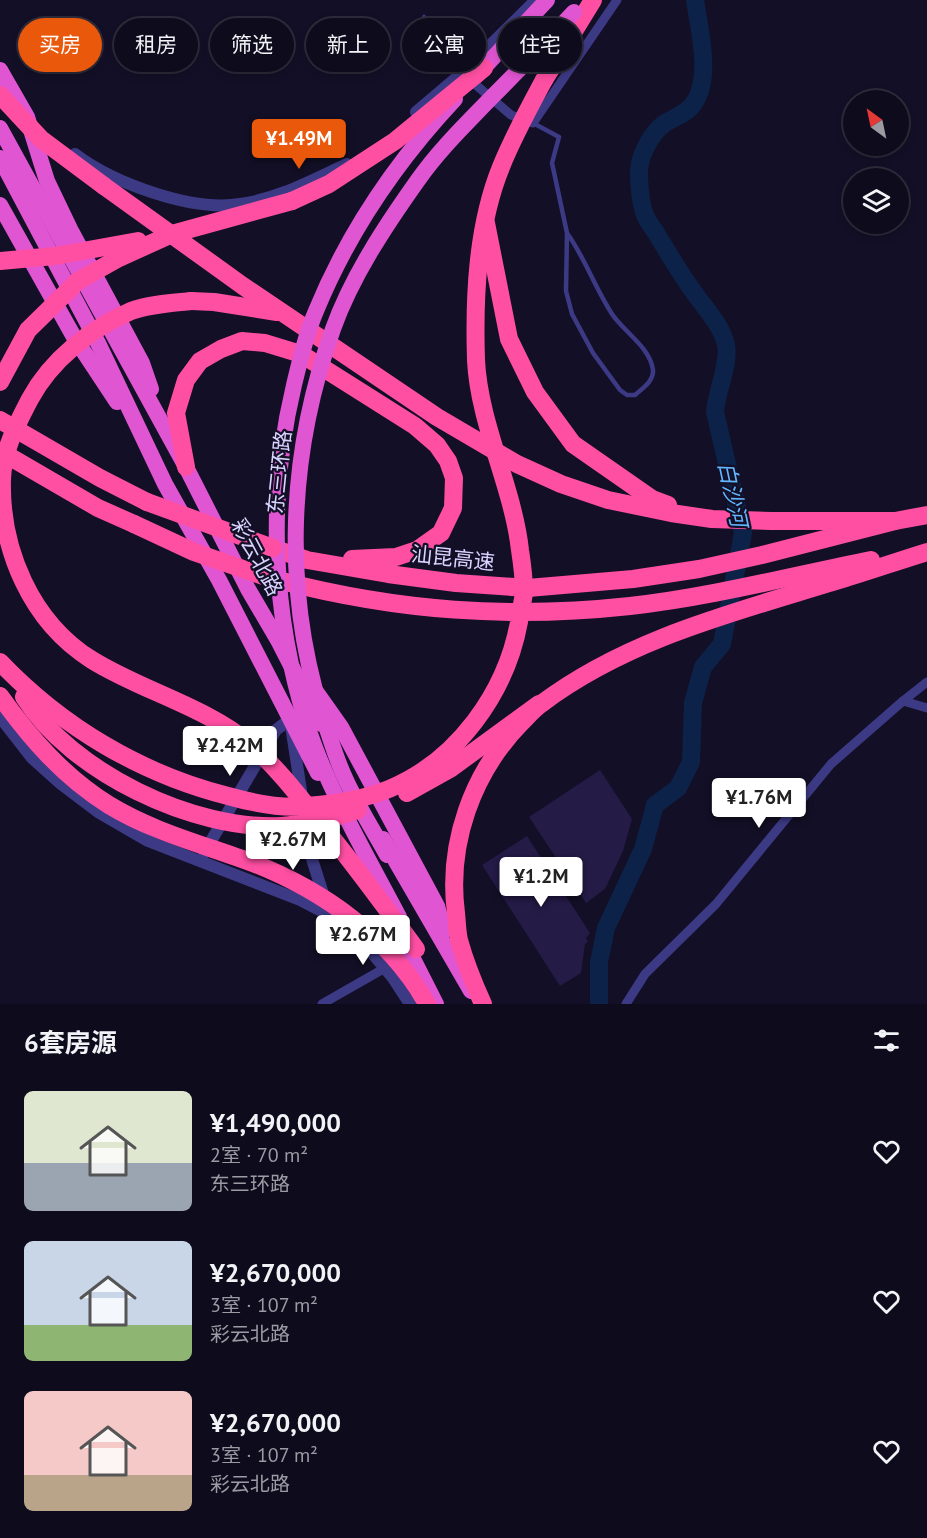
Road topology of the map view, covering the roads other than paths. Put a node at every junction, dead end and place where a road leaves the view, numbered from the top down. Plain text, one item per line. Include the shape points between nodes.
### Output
1 (536, 0) edge
2 (547, 0) edge
3 (585, 0) edge
4 (593, 0) edge
5 (617, 0) edge
6 (486, 57) edge
7 (486, 58) edge
8 (0, 70) edge
9 (472, 72) edge
10 (473, 72) edge
11 (462, 73) joint
12 (0, 95) edge
13 (27, 117) junction
14 (533, 123) junction
15 (0, 128) edge
16 (0, 158) edge
17 (0, 205) edge
18 (486, 224) junction
19 (567, 233) junction
20 (172, 234) junction
21 (0, 261) edge
22 (281, 312) junction
23 (0, 382) edge
24 (0, 420) edge
25 (162, 424) junction
26 (147, 448) junction
27 (0, 451) edge
28 (186, 467) junction
29 (927, 515) edge
30 (703, 518) junction
31 (895, 520) junction
32 (927, 550) edge
33 (297, 556) junction
34 (0, 657) edge
35 (0, 662) edge
36 (927, 682) edge
37 (0, 696) edge
38 (903, 701) junction
39 (539, 704) junction
40 (927, 708) edge
41 (0, 717) edge
42 (290, 718) junction
43 (200, 860) junction
44 (312, 860) junction
45 (281, 892) junction
46 (332, 916) junction
47 (416, 949) junction
48 (385, 968) junction
49 (322, 1004) edge
50 (410, 1004) edge
51 (427, 1004) edge
52 (436, 1004) edge
53 (446, 1004) edge
54 (467, 1004) edge
55 (481, 1004) edge
56 (626, 1004) edge

1 - 6 street
2 - 7 highway, 东三环路, bridge
3 - 54 highway, 东三环路, bridge via 419,178 356,277 334,327 320,373 304,437 297,496 297,597 321,712 346,780
4 - 18 highway, bridge via 525,116 501,167
5 - 14 street
8 - 13 highway
9 - 20 highway, bridge via 403,136 329,184 292,201
10 - 47 highway, 东三环路, bridge via 404,158 339,260 315,313 300,360 284,426 277,488 276,550 281,602 288,651 308,726 330,783
11 - 13 street via 350,162 285,193 238,205 196,203 108,176
11 - 14 street via 511,115
12 - 22 highway, bridge via 41,139
13 - 25 highway via 47,181 142,363
14 - 19 lane via 559,137 552,163
15 - 25 highway, 彩云北路
16 - 26 highway via 98,342
17 - 26 highway via 74,337
18 - 30 highway via 509,339 535,392 573,444 652,499
18 - 35 highway, bridge via 479,271 476,364 520,547 524,594 505,673 471,726 444,755 390,789 345,803 297,807 252,802 199,789 140,765 46,706
19 - 19 lane via 566,291 572,314 620,390 635,395 652,379 650,359 612,314
20 - 21 highway, bridge via 55,256
20 - 23 highway, bridge via 78,281 28,330
22 - 30 highway via 436,417 517,464 608,500
22 - 47 highway, bridge via 214,302 163,304 133,311 114,321 57,361 35,389 11,435 2,477 7,541 34,603 71,646 95,662 199,713 248,743 271,763 346,853
24 - 33 highway, 汕昆高速, bridge via 147,502
25 - 28 highway, 彩云北路
26 - 42 highway
27 - 32 highway, bridge via 98,508 194,552 314,590 393,605 450,611 570,611 631,606
28 - 33 highway via 177,413 186,381 201,361 242,341 301,354 415,426 448,461 454,478 453,508 441,534 417,550 396,557 363,560
28 - 55 highway, 彩云北路 via 339,760
29 - 31 highway, 汕昆高速
30 - 31 highway
31 - 33 highway, 汕昆高速 via 699,569 528,588 444,582
32 - 39 highway via 658,639
34 - 39 highway, bridge via 26,701 86,761 171,807 242,823 280,826 315,821 412,791
36 - 38 street
37 - 51 highway, bridge via 37,745 82,786 110,805 164,832 299,883 332,903 375,938
38 - 40 street
38 - 56 street via 831,764 716,904 645,974
39 - 55 highway, bridge via 496,753 470,803 458,841 454,874 459,939
41 - 43 street via 32,758 98,812 148,841
42 - 43 street via 270,739
42 - 44 street
42 - 52 highway
43 - 45 street
44 - 45 street via 300,886
44 - 46 street
45 - 46 street
46 - 48 street
47 - 53 highway, 东三环路
48 - 49 street
48 - 50 street

